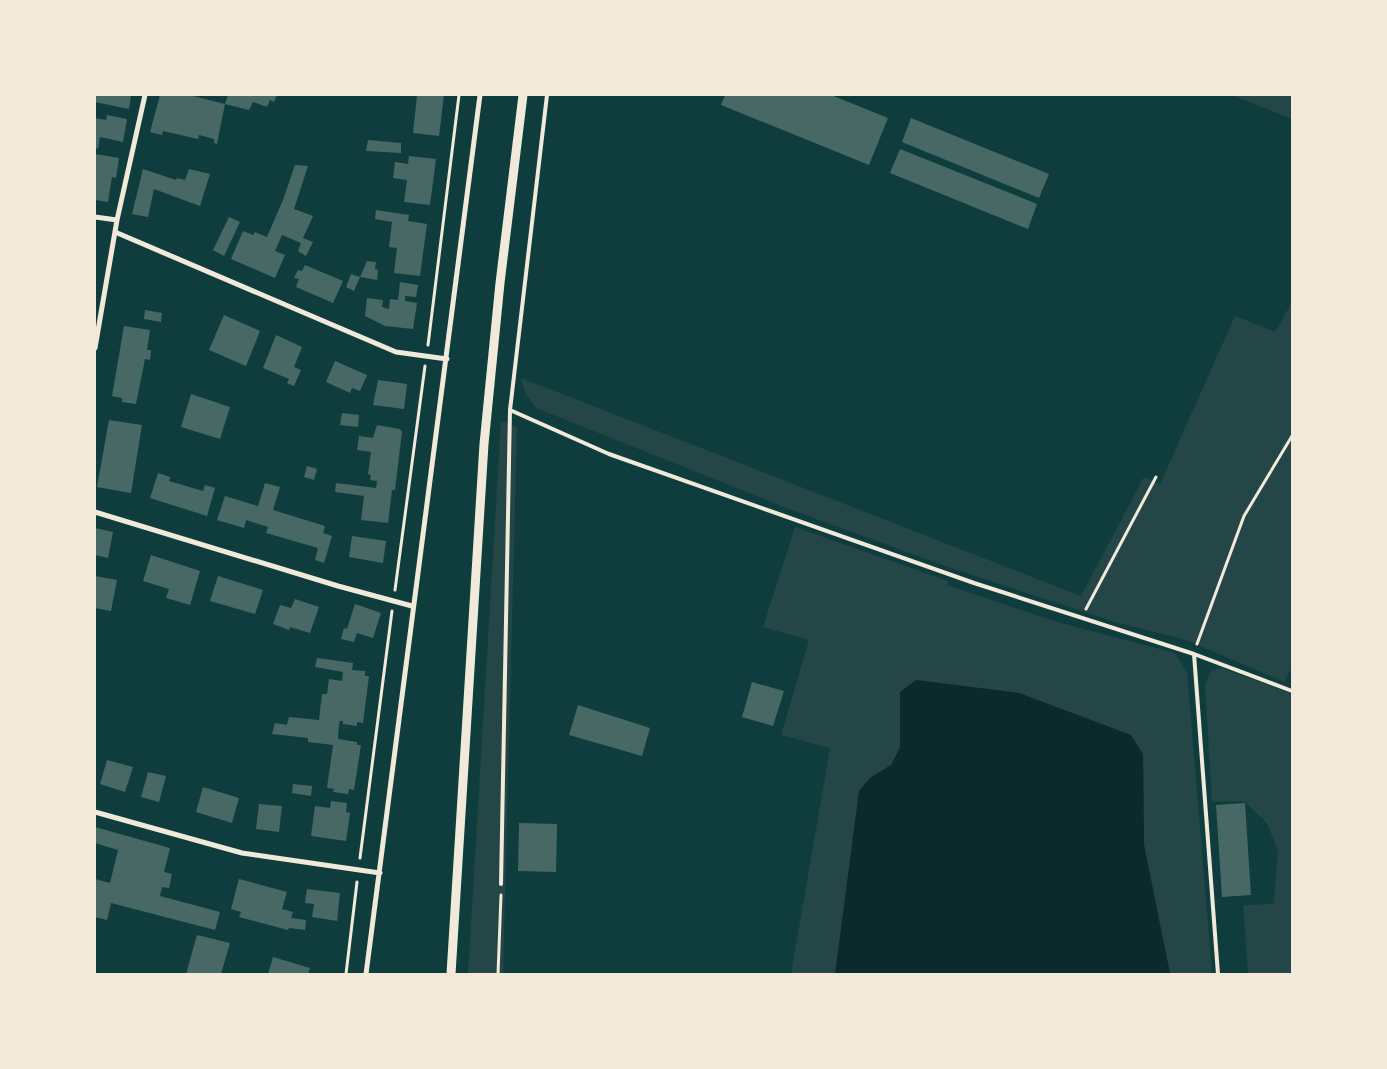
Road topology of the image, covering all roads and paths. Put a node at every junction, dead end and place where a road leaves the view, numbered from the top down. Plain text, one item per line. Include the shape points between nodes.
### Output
1 (145, 95) edge
2 (459, 95) edge
3 (480, 95) edge
4 (523, 95) edge
5 (547, 95) edge
6 (95, 217) edge
7 (117, 220) junction
8 (115, 232) junction
9 (95, 348) edge
10 (426, 356) junction
11 (447, 359) junction
12 (510, 410) junction
13 (1292, 436) edge
14 (1156, 477) dead end
15 (95, 512) edge
16 (394, 601) junction
17 (412, 606) junction
18 (1081, 618) junction
19 (1194, 654) junction
20 (1292, 691) edge
21 (95, 812) edge
22 (359, 869) junction
23 (380, 873) junction
24 (501, 884) joint
25 (346, 974) edge
26 (366, 974) edge
27 (451, 974) edge
28 (498, 974) edge
29 (1218, 974) edge

1 - 7 street
2 - 10 path
3 - 11 street
4 - 27 street via 484,444
5 - 12 lane
6 - 7 street
7 - 8 street
8 - 9 street
8 - 10 street via 396,352
10 - 11 street
10 - 16 path
11 - 17 street
12 - 18 lane via 619,457
12 - 24 lane
13 - 19 path via 1244,516
14 - 18 path
15 - 16 street
16 - 17 street
16 - 22 path
17 - 23 street
18 - 19 lane
19 - 20 lane
19 - 29 lane
21 - 22 street via 242,853
22 - 23 street
22 - 25 path
23 - 26 street
24 - 28 path

